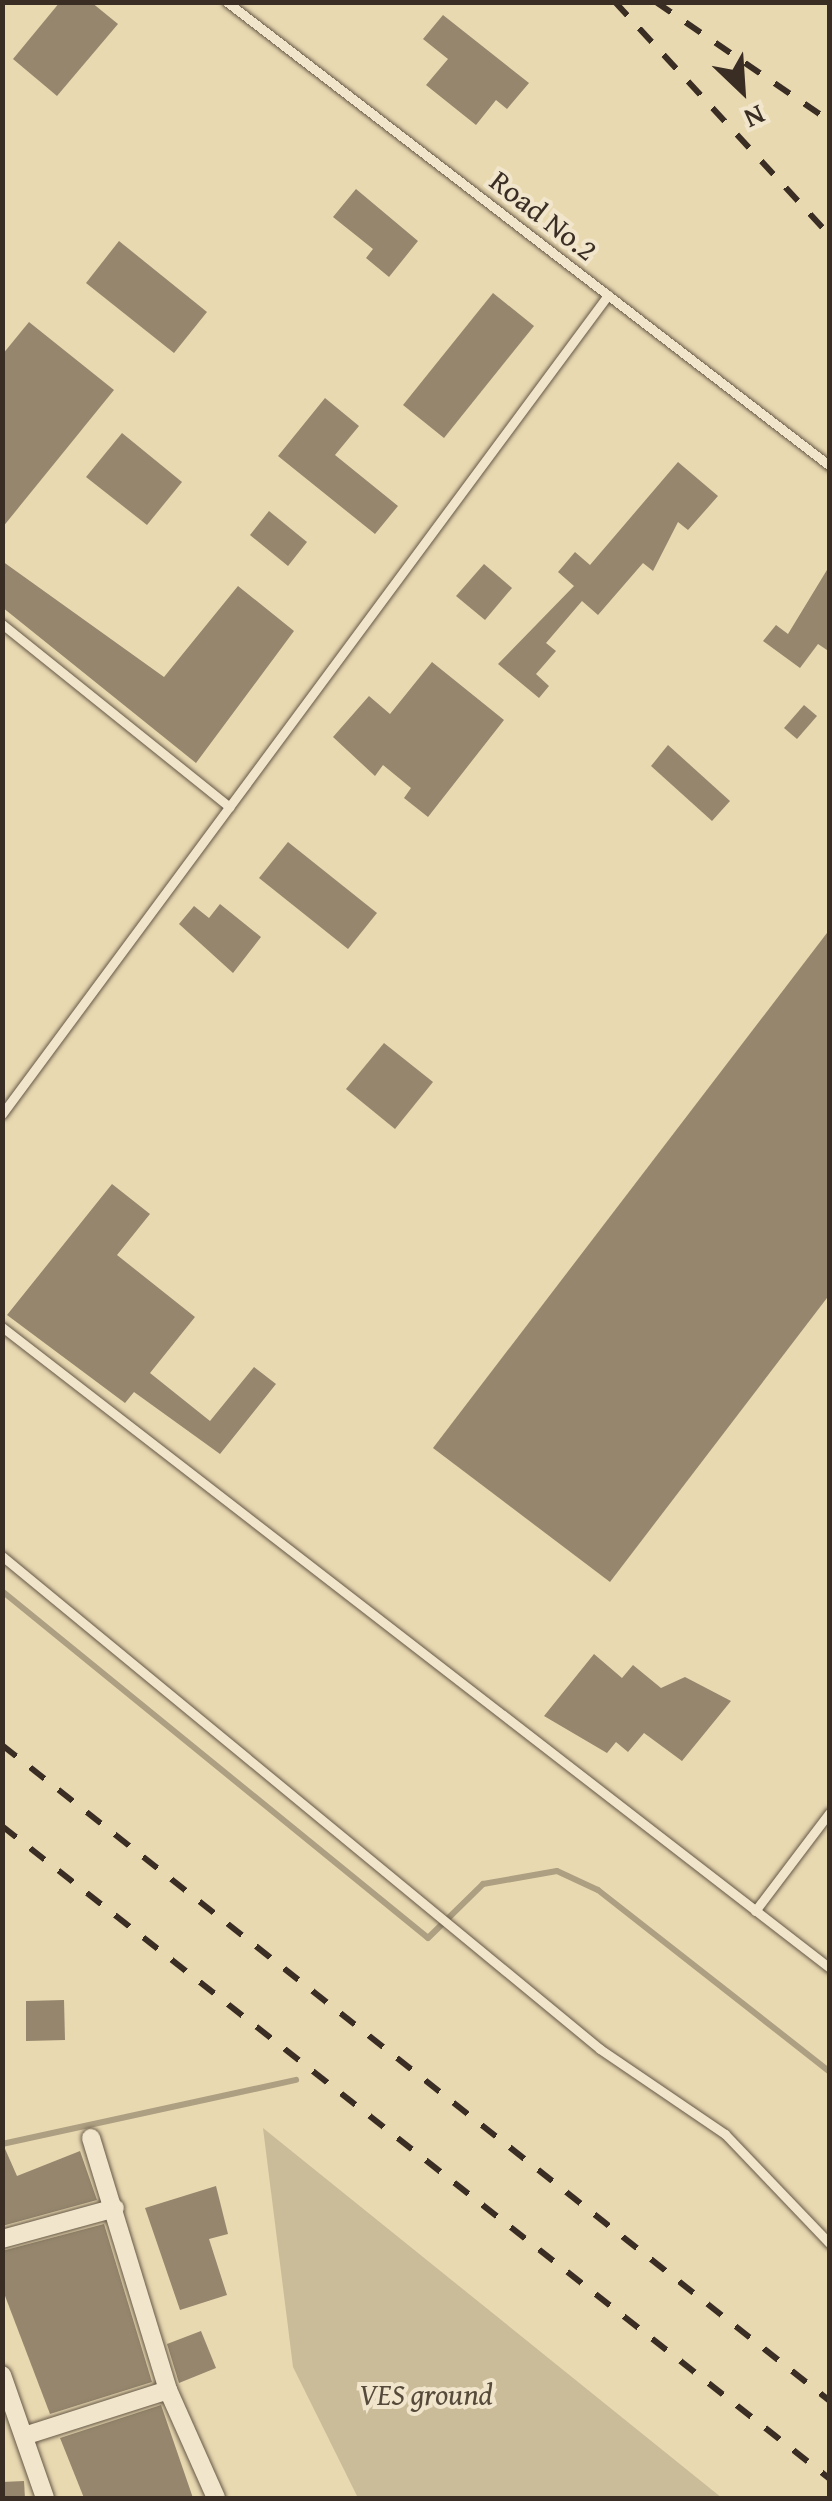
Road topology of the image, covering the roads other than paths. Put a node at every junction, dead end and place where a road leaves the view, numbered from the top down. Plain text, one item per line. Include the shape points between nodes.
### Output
1 (228, 2) edge
2 (608, 296) junction
3 (830, 466) edge
4 (2, 624) edge
5 (230, 807) junction
6 (2, 1114) edge
7 (2, 1326) edge
8 (2, 1556) edge
9 (830, 1812) edge
10 (755, 1911) junction
11 (830, 1968) edge
12 (92, 2138) dead end
13 (116, 2208) junction
14 (2, 2239) edge
15 (830, 2244) edge
16 (2, 2374) edge
17 (168, 2390) junction
18 (8, 2409) edge
19 (24, 2436) junction
20 (45, 2498) edge
21 (216, 2498) edge

1 - 2 lane, Road No.2
2 - 3 lane, Road No.2
2 - 5 lane
4 - 5 lane
5 - 6 lane
7 - 10 lane
8 - 15 lane via 600,2049 724,2134
9 - 10 lane
10 - 11 lane
12 - 13 street
13 - 14 street
13 - 17 street
16 - 18 street
17 - 19 street
17 - 21 street
18 - 19 street
19 - 20 street

